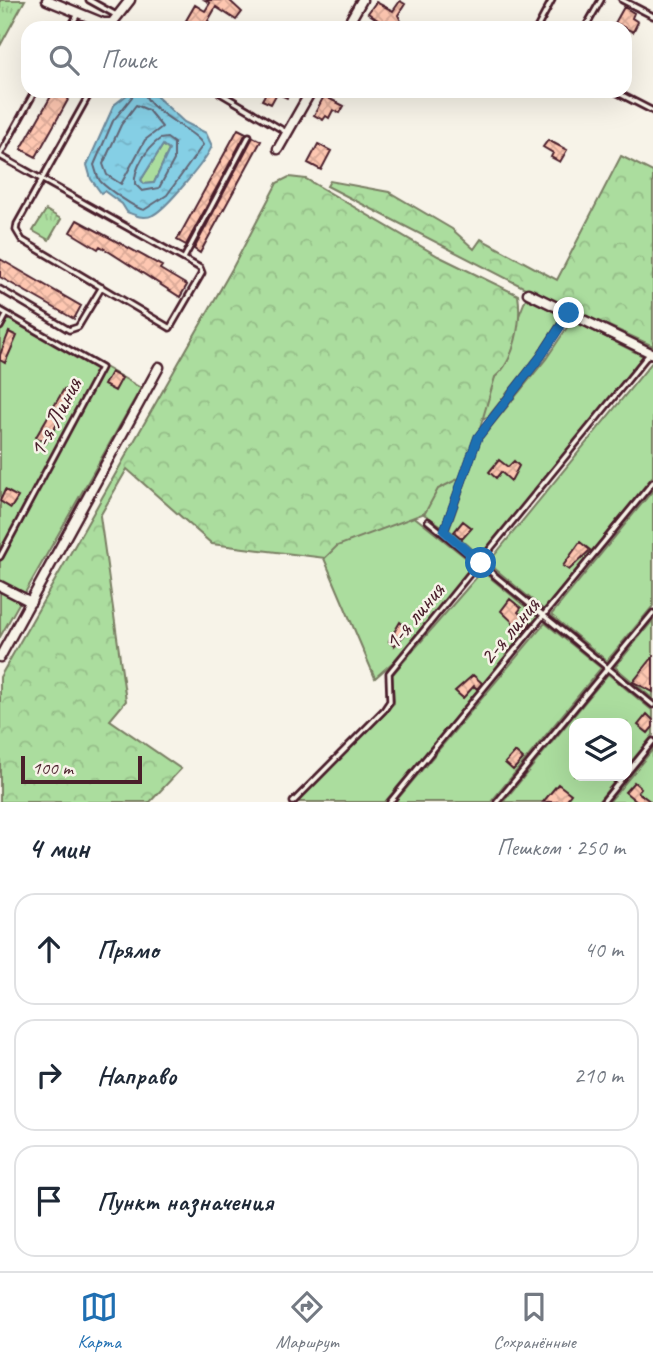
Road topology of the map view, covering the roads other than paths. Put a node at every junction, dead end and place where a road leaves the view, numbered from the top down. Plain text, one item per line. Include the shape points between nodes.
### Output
1 (47, 0) edge
2 (89, 0) edge
3 (130, 0) edge
4 (362, 0) edge
5 (552, 0) edge
6 (601, 0) edge
7 (622, 0) edge
8 (78, 14) junction
9 (653, 16) edge
10 (74, 21) edge
11 (110, 21) edge
12 (114, 21) edge
13 (116, 21) edge
14 (350, 21) edge
15 (541, 21) edge
16 (589, 21) edge
17 (32, 98) edge
18 (87, 98) edge
19 (228, 98) edge
20 (307, 98) edge
21 (628, 98) edge
22 (653, 111) edge
23 (288, 133) junction
24 (249, 136) dead end
25 (278, 149) dead end
26 (0, 156) edge
27 (43, 180) junction
28 (184, 258) junction
29 (102, 287) junction
30 (0, 289) edge
31 (528, 293) dead end
32 (0, 310) edge
33 (569, 313) junction
34 (7, 314) junction
35 (0, 327) edge
36 (652, 353) edge
37 (159, 367) dead end
38 (653, 482) edge
39 (428, 521) dead end
40 (444, 531) junction
41 (0, 557) edge
42 (481, 563) junction
43 (0, 586) edge
44 (31, 602) junction
45 (653, 612) edge
46 (544, 616) junction
47 (0, 657) edge
48 (607, 667) junction
49 (653, 705) edge
50 (653, 741) edge
51 (632, 767) edge
52 (620, 781) edge
53 (293, 802) edge
54 (390, 802) edge
55 (497, 802) edge
56 (603, 802) edge

1 - 8 street
2 - 12 lane
3 - 13 street
4 - 14 street
5 - 15 lane
6 - 16 lane
7 - 9 lane
8 - 10 lane
8 - 11 street
17 - 26 lane
18 - 27 lane
19 - 23 lane
20 - 23 street
21 - 22 lane
23 - 25 street
24 - 28 lane
26 - 27 lane
27 - 28 lane
27 - 29 lane via 17,225 18,235
28 - 29 lane via 202,273 170,328
29 - 30 lane via 78,327 69,330
31 - 33 street
32 - 34 lane
33 - 36 street
33 - 40 lane via 478,437
34 - 35 lane
34 - 41 lane, 1-я Линия via 101,368
36 - 42 lane, 1-я линия
37 - 44 street
38 - 46 lane, 2-я линия
39 - 40 lane
40 - 42 lane
42 - 46 lane
42 - 53 lane, 1-я линия via 389,673 390,701 384,710
43 - 44 street
44 - 47 street
45 - 48 lane
46 - 48 lane
46 - 54 lane, 2-я линия
48 - 49 lane
48 - 55 lane
50 - 51 lane
52 - 56 lane

